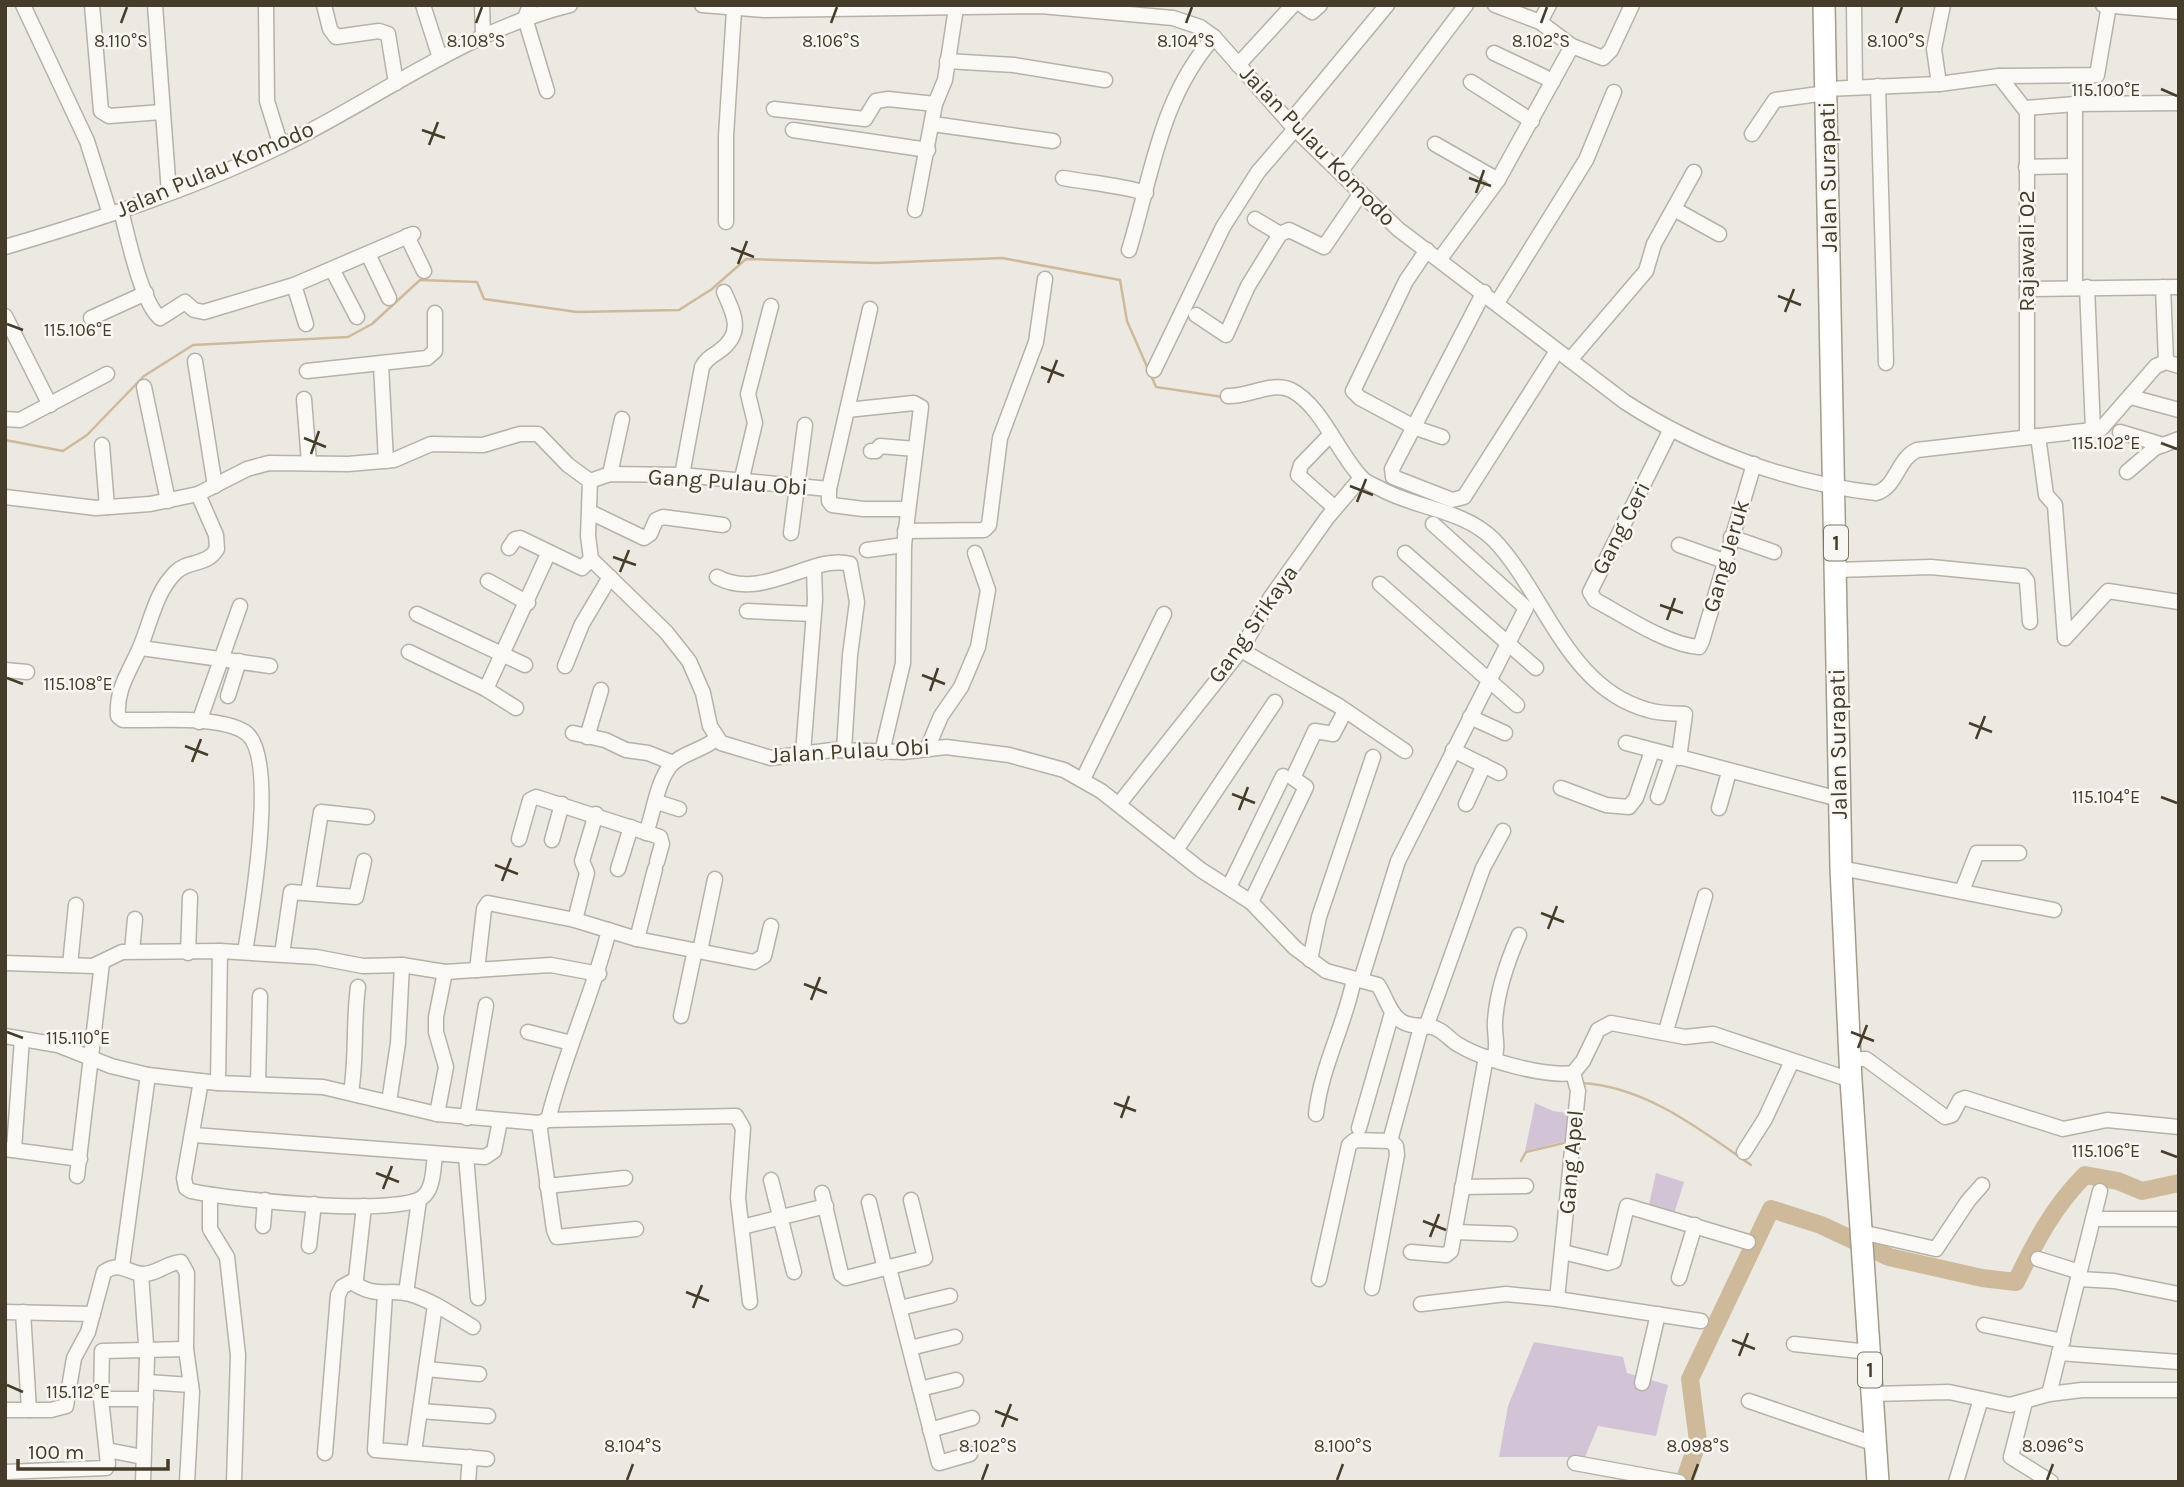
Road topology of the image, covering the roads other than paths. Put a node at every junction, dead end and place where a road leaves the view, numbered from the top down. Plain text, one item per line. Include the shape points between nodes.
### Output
1 (92, 5) edge
2 (155, 5) edge
3 (266, 5) edge
4 (324, 5) edge
5 (423, 5) edge
6 (482, 5) edge
7 (570, 5) edge
8 (1041, 5) edge
9 (1293, 5) edge
10 (1302, 5) edge
11 (1320, 5) edge
12 (1387, 5) edge
13 (1466, 5) edge
14 (1495, 5) edge
15 (1549, 5) edge
16 (1632, 5) edge
17 (1824, 5) edge
18 (1854, 5) edge
19 (1943, 5) edge
20 (2107, 5) edge
21 (25, 6) edge
22 (706, 6) edge
23 (844, 6) edge
24 (878, 6) edge
25 (956, 8) junction
26 (734, 10) junction
27 (527, 11) edge
28 (2179, 12) edge
29 (1540, 22) junction
30 (483, 34) junction
31 (1214, 37) junction
32 (1572, 47) junction
33 (1494, 53) dead end
34 (440, 58) junction
35 (947, 61) junction
36 (1238, 65) junction
37 (1999, 76) junction
38 (1105, 80) dead end
39 (1553, 81) junction
40 (1471, 82) dead end
41 (396, 83) junction
42 (1939, 84) junction
43 (1878, 86) junction
44 (1855, 87) junction
45 (547, 91) dead end
46 (1826, 91) junction
47 (1614, 92) dead end
48 (2179, 103) edge
49 (935, 104) junction
50 (2075, 104) junction
51 (2026, 108) junction
52 (774, 109) dead end
53 (162, 112) junction
54 (1532, 121) junction
55 (933, 124) junction
56 (1293, 125) junction
57 (793, 130) dead end
58 (1752, 134) dead end
59 (1053, 141) dead end
60 (1435, 144) dead end
61 (281, 146) junction
62 (928, 150) junction
63 (2074, 166) junction
64 (2026, 167) junction
65 (1340, 172) junction
66 (1694, 172) dead end
67 (1063, 178) dead end
68 (1498, 180) junction
69 (169, 193) junction
70 (1146, 193) junction
71 (1361, 193) junction
72 (915, 209) dead end
73 (1674, 209) junction
74 (115, 212) junction
75 (1255, 219) dead end
76 (726, 222) dead end
77 (1280, 234) junction
78 (1719, 234) dead end
79 (5, 247) edge
80 (1129, 250) dead end
81 (1427, 250) junction
82 (368, 254) junction
83 (1440, 259) junction
84 (332, 269) junction
85 (424, 271) dead end
86 (1045, 279) dead end
87 (294, 285) junction
88 (2081, 287) junction
89 (2163, 287) junction
90 (2179, 287) edge
91 (2027, 289) junction
92 (724, 292) dead end
93 (1484, 292) junction
94 (146, 293) junction
95 (389, 298) dead end
96 (1497, 303) junction
97 (771, 306) dead end
98 (870, 309) dead end
99 (435, 313) dead end
100 (1196, 315) dead end
101 (5, 316) edge
102 (357, 317) dead end
103 (91, 318) dead end
104 (306, 324) dead end
105 (1563, 355) junction
106 (194, 361) dead end
107 (1886, 363) dead end
108 (2172, 364) edge
109 (381, 365) junction
110 (1154, 370) dead end
111 (307, 371) dead end
112 (107, 374) dead end
113 (144, 387) dead end
114 (1228, 396) dead end
115 (2131, 397) junction
116 (304, 399) dead end
117 (50, 405) junction
118 (847, 410) junction
119 (2179, 410) edge
120 (5, 419) edge
121 (622, 419) dead end
122 (805, 425) dead end
123 (1416, 428) junction
124 (1671, 429) junction
125 (2093, 430) junction
126 (2120, 432) dead end
127 (1331, 434) junction
128 (2032, 436) junction
129 (1442, 437) dead end
130 (2179, 439) edge
131 (102, 445) dead end
132 (2163, 445) junction
133 (915, 449) junction
134 (871, 451) dead end
135 (386, 461) junction
136 (309, 462) junction
137 (1754, 464) junction
138 (2127, 472) dead end
139 (610, 474) junction
140 (681, 475) junction
141 (1361, 478) junction
142 (590, 481) junction
143 (741, 482) junction
144 (1834, 485) junction
145 (215, 486) junction
146 (796, 487) junction
147 (829, 489) junction
148 (198, 494) junction
149 (5, 498) edge
150 (168, 501) junction
151 (107, 507) junction
152 (1335, 508) junction
153 (907, 509) junction
154 (590, 512) junction
155 (1433, 524) dead end
156 (723, 525) dead end
157 (791, 533) dead end
158 (1731, 537) junction
159 (905, 538) junction
160 (1679, 545) dead end
161 (509, 548) dead end
162 (867, 551) dead end
163 (975, 552) dead end
164 (1774, 552) dead end
165 (1405, 553) dead end
166 (548, 554) junction
167 (591, 559) junction
168 (1724, 561) junction
169 (814, 569) junction
170 (1836, 570) junction
171 (610, 577) junction
172 (716, 577) dead end
173 (488, 581) dead end
174 (1380, 584) dead end
175 (2179, 602) edge
176 (528, 603) junction
177 (240, 606) dead end
178 (747, 611) dead end
179 (417, 614) dead end
180 (813, 614) junction
181 (1164, 614) dead end
182 (2029, 622) dead end
183 (1508, 643) junction
184 (1699, 647) joint
185 (141, 648) junction
186 (1241, 650) junction
187 (409, 652) dead end
188 (503, 655) junction
189 (223, 658) junction
190 (239, 661) junction
191 (525, 665) dead end
192 (270, 666) dead end
193 (565, 666) dead end
194 (1536, 668) dead end
195 (5, 670) edge
196 (27, 671) dead end
197 (1489, 680) junction
198 (486, 689) junction
199 (601, 690) dead end
200 (228, 696) dead end
201 (1275, 702) dead end
202 (1517, 705) dead end
203 (516, 708) dead end
204 (1345, 711) junction
205 (1470, 717) junction
206 (199, 722) junction
207 (1504, 733) dead end
208 (716, 739) junction
209 (1626, 743) dead end
210 (927, 749) junction
211 (844, 750) junction
212 (1453, 750) junction
213 (1405, 751) dead end
214 (1652, 751) junction
215 (803, 752) junction
216 (882, 752) junction
217 (1373, 757) dead end
218 (1676, 757) junction
219 (673, 763) junction
220 (1484, 765) junction
221 (1729, 772) junction
222 (1499, 773) dead end
223 (1283, 776) dead end
224 (1083, 779) junction
225 (1561, 788) dead end
226 (1658, 797) dead end
227 (1839, 799) junction
228 (657, 802) junction
229 (562, 804) junction
230 (1119, 804) junction
231 (1466, 804) dead end
232 (1719, 808) dead end
233 (679, 809) dead end
234 (596, 814) junction
235 (367, 817) dead end
236 (631, 827) junction
237 (1503, 831) dead end
238 (646, 833) junction
239 (519, 839) dead end
240 (552, 840) dead end
241 (1175, 850) junction
242 (2019, 853) dead end
243 (364, 861) dead end
244 (1841, 868) junction
245 (618, 869) dead end
246 (715, 879) dead end
247 (1229, 887) junction
248 (1962, 891) junction
249 (308, 893) junction
250 (1705, 896) dead end
251 (190, 897) dead end
252 (1251, 902) junction
253 (76, 905) dead end
254 (2054, 910) dead end
255 (135, 919) dead end
256 (575, 920) junction
257 (771, 926) dead end
258 (609, 930) junction
259 (1519, 935) dead end
260 (637, 939) junction
261 (132, 951) junction
262 (220, 951) junction
263 (698, 951) junction
264 (245, 952) junction
265 (188, 953) junction
266 (282, 954) junction
267 (1310, 960) junction
268 (5, 963) edge
269 (102, 963) junction
270 (71, 965) junction
271 (402, 965) junction
272 (477, 970) junction
273 (445, 972) junction
274 (599, 974) junction
275 (1358, 979) junction
276 (358, 987) dead end
277 (260, 996) dead end
278 (486, 1005) dead end
279 (1392, 1013) junction
280 (681, 1016) dead end
281 (1424, 1027) junction
282 (1666, 1031) junction
283 (528, 1032) dead end
284 (5, 1036) edge
285 (22, 1039) junction
286 (570, 1043) junction
287 (91, 1057) junction
288 (1490, 1058) junction
289 (1792, 1061) junction
290 (1850, 1070) junction
291 (148, 1075) junction
292 (1576, 1079) junction
293 (201, 1081) junction
294 (218, 1083) junction
295 (258, 1084) junction
296 (351, 1092) junction
297 (389, 1102) junction
298 (437, 1114) junction
299 (1316, 1114) dead end
300 (467, 1118) junction
301 (500, 1121) junction
302 (543, 1121) junction
303 (2179, 1127) edge
304 (1359, 1128) dead end
305 (194, 1135) junction
306 (1390, 1141) junction
307 (9, 1149) edge
308 (1744, 1152) dead end
309 (435, 1155) junction
310 (466, 1156) junction
311 (80, 1159) junction
312 (77, 1176) dead end
313 (625, 1178) dead end
314 (771, 1180) dead end
315 (547, 1185) junction
316 (1526, 1185) dead end
317 (1982, 1185) dead end
318 (1462, 1186) junction
319 (2100, 1191) dead end
320 (210, 1195) junction
321 (265, 1200) junction
322 (419, 1200) junction
323 (911, 1200) dead end
324 (869, 1202) dead end
325 (314, 1204) junction
326 (364, 1206) junction
327 (780, 1218) junction
328 (2095, 1219) junction
329 (2179, 1219) edge
330 (1695, 1225) junction
331 (263, 1226) dead end
332 (742, 1227) junction
333 (636, 1228) dead end
334 (1455, 1232) junction
335 (1510, 1234) dead end
336 (1748, 1242) dead end
337 (1862, 1242) junction
338 (309, 1246) dead end
339 (1411, 1252) dead end
340 (1563, 1252) junction
341 (2039, 1259) dead end
342 (122, 1266) junction
343 (889, 1268) junction
344 (794, 1272) dead end
345 (141, 1274) junction
346 (2079, 1275) junction
347 (1679, 1278) dead end
348 (1319, 1279) dead end
349 (352, 1283) junction
350 (1372, 1288) dead end
351 (406, 1293) junction
352 (385, 1294) junction
353 (2179, 1294) edge
354 (950, 1296) dead end
355 (478, 1298) dead end
356 (1558, 1299) junction
357 (750, 1302) dead end
358 (1421, 1304) dead end
359 (435, 1305) junction
360 (900, 1308) junction
361 (5, 1311) edge
362 (23, 1312) junction
363 (93, 1314) junction
364 (1658, 1314) junction
365 (1701, 1321) dead end
366 (1984, 1325) dead end
367 (474, 1327) dead end
368 (955, 1337) dead end
369 (86, 1339) junction
370 (1794, 1343) dead end
371 (2061, 1347) junction
372 (910, 1348) junction
373 (186, 1349) junction
374 (102, 1351) junction
375 (146, 1351) junction
376 (1869, 1352) junction
377 (2179, 1362) edge
378 (426, 1369) junction
379 (479, 1374) dead end
380 (956, 1380) dead end
381 (147, 1382) junction
382 (1642, 1383) dead end
383 (191, 1385) junction
384 (920, 1389) junction
385 (2179, 1390) edge
386 (1872, 1394) junction
387 (2049, 1394) junction
388 (101, 1399) junction
389 (146, 1399) junction
390 (1981, 1399) junction
391 (1749, 1401) dead end
392 (2025, 1402) junction
393 (5, 1410) edge
394 (29, 1410) junction
395 (420, 1411) junction
396 (488, 1416) dead end
397 (972, 1418) dead end
398 (930, 1430) junction
399 (1875, 1444) junction
400 (107, 1450) junction
401 (325, 1452) dead end
402 (414, 1452) junction
403 (970, 1454) dead end
404 (143, 1457) junction
405 (470, 1457) junction
406 (487, 1459) dead end
407 (1575, 1462) dead end
408 (5, 1472) edge
409 (87, 1476) edge
410 (1632, 1478) edge
411 (143, 1482) edge
412 (187, 1482) edge
413 (234, 1482) edge
414 (468, 1482) edge
415 (1679, 1482) edge
416 (1878, 1482) edge
417 (1956, 1482) edge
418 (2051, 1482) edge

1 - 53 street via 101,111 109,116
2 - 53 street
3 - 61 street via 265,86
4 - 41 street via 336,37 387,34
5 - 34 street
6 - 30 street
7 - 27 street, Jalan Pulau Komodo
8 - 25 street, Jalan Pulau Komodo
8 - 31 street, Jalan Pulau Komodo via 1173,18
9 - 36 street
10 - 11 street via 1312,12
12 - 56 street
13 - 65 street
14 - 29 street
15 - 29 street
16 - 32 street via 1606,56
17 - 46 highway, Jalan Surapati / 1
18 - 44 street
19 - 42 street via 1934,49
20 - 28 street
20 - 37 street via 2097,75
21 - 74 street
22 - 26 street, Jalan Pulau Komodo
23 - 24 street, Jalan Pulau Komodo
23 - 26 street, Jalan Pulau Komodo
24 - 25 street, Jalan Pulau Komodo
25 - 35 street
26 - 76 street
27 - 30 street, Jalan Pulau Komodo
27 - 45 street
29 - 32 street
30 - 34 street, Jalan Pulau Komodo
31 - 36 street, Jalan Pulau Komodo
31 - 70 street via 1175,93
32 - 39 street
33 - 39 street
34 - 41 street, Jalan Pulau Komodo
35 - 38 street via 1014,65
35 - 49 street
36 - 56 street, Jalan Pulau Komodo
37 - 42 street
37 - 51 street
39 - 54 street
40 - 54 street
41 - 61 street, Jalan Pulau Komodo
42 - 43 street
43 - 44 street
43 - 107 street
44 - 46 street
46 - 58 street via 1775,100
46 - 144 highway, Jalan Surapati / 1
47 - 96 street via 1586,160
48 - 50 street
49 - 52 street via 876,101 865,119
49 - 55 street
50 - 51 street
50 - 63 street
51 - 64 street, Rajawali 02
53 - 69 street
54 - 68 street
55 - 59 street
55 - 62 street
56 - 65 street, Jalan Pulau Komodo
56 - 110 street via 1223,227
57 - 62 street
60 - 68 street
61 - 69 street, Jalan Pulau Komodo
62 - 72 street
63 - 64 street
63 - 88 street
64 - 91 street, Rajawali 02
65 - 71 street, Jalan Pulau Komodo
66 - 73 street
67 - 70 street
68 - 83 street
69 - 74 street, Jalan Pulau Komodo
70 - 80 street
71 - 77 street via 1324,247 1289,230
71 - 81 street, Jalan Pulau Komodo
73 - 78 street
73 - 105 street via 1654,244 1646,271
74 - 79 street, Jalan Pulau Komodo
74 - 94 street
75 - 77 street
77 - 100 street via 1248,286 1226,335
81 - 83 street, Jalan Pulau Komodo
81 - 123 street via 1406,281 1353,391
82 - 84 street
82 - 85 street via 410,235
82 - 95 street
83 - 93 street, Jalan Pulau Komodo
84 - 87 street
84 - 102 street
86 - 159 street via 1035,342 1000,439 989,525 984,530
87 - 94 street via 204,312 185,302 164,318 157,316
87 - 104 street
88 - 89 street
88 - 91 street
88 - 125 street
89 - 90 street
89 - 108 street
91 - 128 street, Rajawali 02
92 - 140 street via 734,313 734,333 731,343 704,363
93 - 96 street, Jalan Pulau Komodo
93 - 123 street
94 - 103 street
96 - 105 street, Jalan Pulau Komodo
97 - 143 street via 748,394 755,422
98 - 118 street, Gang Pulau Obi
99 - 109 street via 433,355
101 - 117 street
105 - 123 street via 1461,499 1430,493 1393,477 1392,469
105 - 124 street, Jalan Pulau Komodo via 1625,402
106 - 145 street
108 - 115 street via 2148,373
109 - 111 street
109 - 135 street
112 - 117 street
113 - 150 street
114 - 127 street via 1283,387 1292,390
115 - 119 street
115 - 125 street via 2107,425
116 - 136 street
117 - 120 street via 20,420
118 - 133 street via 919,405
118 - 147 street, Gang Pulau Obi
121 - 139 street
122 - 146 street
123 - 129 street
124 - 137 street, Jalan Pulau Komodo
124 - 184 street, Gang Ceri via 1590,592 1595,600 1645,627
125 - 128 street
126 - 132 street
127 - 141 street
127 - 152 street via 1301,465 1298,475
128 - 144 street, Jalan Pulau Komodo via 1917,450 1906,457 1889,485 1876,493
128 - 175 street, Rajawali 02 via 2046,495 2055,505 2065,639 2108,591
130 - 132 street
131 - 151 street
132 - 138 street
133 - 134 street via 880,446
133 - 153 street
135 - 136 street
135 - 142 street via 431,444 483,445 532,432
136 - 145 street via 257,465
137 - 144 street, Jalan Pulau Komodo
137 - 158 street, Gang Jeruk
139 - 140 street, Gang Pulau Obi
139 - 142 street, Gang Pulau Obi
140 - 143 street, Gang Pulau Obi
141 - 152 street, Gang Srikaya
141 - 218 street via 1399,499 1476,525 1494,541 1592,678 1632,705 1685,714
142 - 154 street
143 - 146 street, Gang Pulau Obi
144 - 170 highway, Jalan Surapati / 1
145 - 148 street
146 - 147 street, Gang Pulau Obi
146 - 157 street
147 - 153 street via 832,505
148 - 150 street
148 - 185 street via 216,535 217,549 208,559 174,574 155,605
149 - 151 street
150 - 151 street
152 - 186 street, Gang Srikaya via 1271,597
153 - 159 street
154 - 156 street via 644,538 663,517
154 - 167 street
155 - 183 street via 1526,608
158 - 164 street
158 - 168 street, Gang Jeruk
159 - 162 street
159 - 216 street via 903,663
160 - 168 street
161 - 166 street via 520,538
163 - 210 street via 988,590 978,647
165 - 183 street
166 - 167 street via 582,568
166 - 176 street
167 - 171 street
168 - 184 street, Gang Jeruk
169 - 172 street via 763,582 730,584
169 - 180 street
169 - 211 street via 850,564 857,592
170 - 182 street via 1931,567 2023,576
170 - 227 highway, Jalan Surapati / 1
171 - 193 street via 582,624
171 - 208 street via 690,661
173 - 176 street
174 - 197 street
176 - 188 street
177 - 189 street
178 - 180 street
179 - 188 street
180 - 215 street
181 - 224 street
183 - 194 street
183 - 197 street
185 - 189 street
185 - 206 street via 121,685 120,719
186 - 204 street
186 - 230 street, Gang Srikaya
187 - 198 street
188 - 191 street
188 - 198 street
189 - 190 street
189 - 206 street
190 - 192 street
190 - 200 street
195 - 196 street
197 - 202 street
197 - 205 street
198 - 203 street
199 - 219 street via 580,735
201 - 241 street
204 - 213 street
204 - 252 street via 1333,734 1315,731 1293,778 1306,787
205 - 207 street
205 - 212 street
206 - 264 street via 241,730 251,737 258,754 260,849
208 - 215 street, Jalan Pulau Obi via 765,757
208 - 219 street via 702,751
209 - 214 street
210 - 216 street, Jalan Pulau Obi
210 - 224 street, Jalan Pulau Obi via 1009,755
211 - 215 street, Jalan Pulau Obi
211 - 216 street, Jalan Pulau Obi
212 - 220 street
212 - 275 street via 1398,861
214 - 218 street
214 - 225 street via 1629,807 1606,805
217 - 267 street via 1318,917
218 - 221 street
218 - 226 street
219 - 228 street
220 - 222 street
220 - 231 street
221 - 227 street
221 - 232 street
223 - 247 street
224 - 230 street, Jalan Pulau Obi
227 - 244 highway, Jalan Surapati / 1
228 - 233 street
228 - 238 street
229 - 234 street
229 - 239 street via 532,798
229 - 240 street
230 - 241 street, Jalan Pulau Obi
234 - 236 street
234 - 256 street via 582,861 587,873
235 - 249 street via 321,812
236 - 238 street
236 - 245 street
237 - 281 street via 1483,868
238 - 260 street via 662,840
241 - 247 street, Jalan Pulau Obi
242 - 248 street via 1977,853
243 - 249 street via 356,897
244 - 248 street
244 - 290 highway, Jalan Surapati / 1
246 - 263 street
247 - 252 street, Jalan Pulau Obi
248 - 254 street
249 - 266 street via 290,894
250 - 282 street
251 - 265 street
252 - 267 street, Jalan Pulau Obi
253 - 270 street
255 - 261 street
256 - 258 street
256 - 272 street via 488,903
257 - 263 street via 759,961
258 - 260 street
258 - 274 street
259 - 288 street via 1502,985 1495,1020 1498,1046
260 - 263 street
261 - 265 street
261 - 269 street
262 - 264 street
262 - 265 street
262 - 294 street
263 - 280 street
264 - 266 street
266 - 271 street via 363,966
267 - 275 street, Jalan Pulau Obi via 1326,971
268 - 270 street
269 - 270 street
269 - 287 street
271 - 273 street
271 - 297 street
272 - 273 street
272 - 274 street via 551,965
273 - 298 street via 436,1017 446,1067
274 - 286 street
275 - 279 street, Jalan Pulau Obi via 1378,985
275 - 299 street via 1322,1079
276 - 296 street
277 - 295 street
278 - 300 street
279 - 281 street via 1410,1026
279 - 304 street
281 - 288 street via 1435,1028
281 - 306 street
282 - 289 street via 1685,1037 1713,1034
282 - 292 street via 1604,1025
283 - 286 street
284 - 285 street
285 - 287 street
285 - 307 street
286 - 302 street
287 - 291 street
287 - 311 street
288 - 292 street
288 - 318 street
289 - 290 street
289 - 308 street
290 - 303 street via 1866,1059 1945,1117 1965,1098 2063,1129 2107,1119
290 - 337 highway, Jalan Surapati / 1
291 - 293 street
291 - 342 street
292 - 340 street, Gang Apel
293 - 294 street
293 - 305 street
294 - 295 street
295 - 296 street
296 - 297 street
297 - 298 street
298 - 300 street
300 - 301 street
301 - 302 street
301 - 310 street via 491,1155
302 - 315 street
302 - 332 street via 736,1116 743,1128 738,1190
305 - 309 street
305 - 320 street via 184,1183 191,1191
306 - 348 street via 1355,1140 1349,1145
306 - 350 street via 1397,1155
307 - 311 street
309 - 310 street
309 - 322 street via 432,1184
310 - 355 street
311 - 312 street
313 - 315 street
314 - 327 street
315 - 333 street via 557,1237
316 - 318 street
317 - 337 street via 1936,1250
318 - 334 street
319 - 328 street
320 - 321 street
320 - 413 street via 210,1229 227,1257 238,1355
321 - 325 street
321 - 331 street
322 - 326 street
322 - 351 street
323 - 343 street via 926,1257
324 - 343 street via 884,1265
325 - 326 street
325 - 338 street
326 - 349 street via 358,1273
327 - 332 street
327 - 343 street via 824,1200 842,1276
327 - 344 street
328 - 329 street
328 - 346 street
330 - 336 street
330 - 340 street via 1627,1206 1614,1261
330 - 347 street
332 - 357 street
334 - 335 street
334 - 339 street via 1448,1255
337 - 376 highway, Jalan Surapati / 1
340 - 356 street, Gang Apel
341 - 346 street
342 - 345 street
342 - 363 street via 113,1266 100,1278
343 - 360 street
345 - 373 street via 177,1262 186,1267
345 - 375 street
346 - 353 street
346 - 371 street
349 - 352 street via 368,1293
349 - 401 street via 338,1295
351 - 352 street
351 - 359 street
352 - 402 street via 375,1450
354 - 360 street
356 - 358 street via 1506,1294
356 - 364 street
359 - 367 street
359 - 378 street
360 - 372 street
361 - 362 street
362 - 363 street
362 - 394 street
363 - 369 street
364 - 365 street
364 - 382 street
366 - 371 street
368 - 372 street
369 - 374 street
369 - 394 street via 74,1358 66,1406
370 - 376 street
371 - 377 street
371 - 387 street
372 - 384 street
373 - 375 street
373 - 383 street
374 - 375 street
374 - 388 street
375 - 381 street
376 - 386 highway, Jalan Surapati / 1
378 - 379 street
378 - 395 street
380 - 384 street
381 - 383 street
381 - 389 street
383 - 412 street
384 - 398 street
385 - 387 street
386 - 390 street via 1949,1392
386 - 399 highway, Jalan Surapati / 1
387 - 392 street
388 - 389 street
388 - 400 street
389 - 404 street
390 - 392 street via 2010,1405
390 - 417 street
391 - 399 street
392 - 418 street via 2011,1457
393 - 394 street
395 - 396 street
395 - 402 street
397 - 398 street
398 - 403 street via 939,1462
399 - 416 highway, Jalan Surapati / 1
400 - 404 street
400 - 409 street via 107,1467
402 - 405 street
404 - 411 street
405 - 406 street
405 - 414 street
407 - 410 street
408 - 409 street
410 - 415 street

